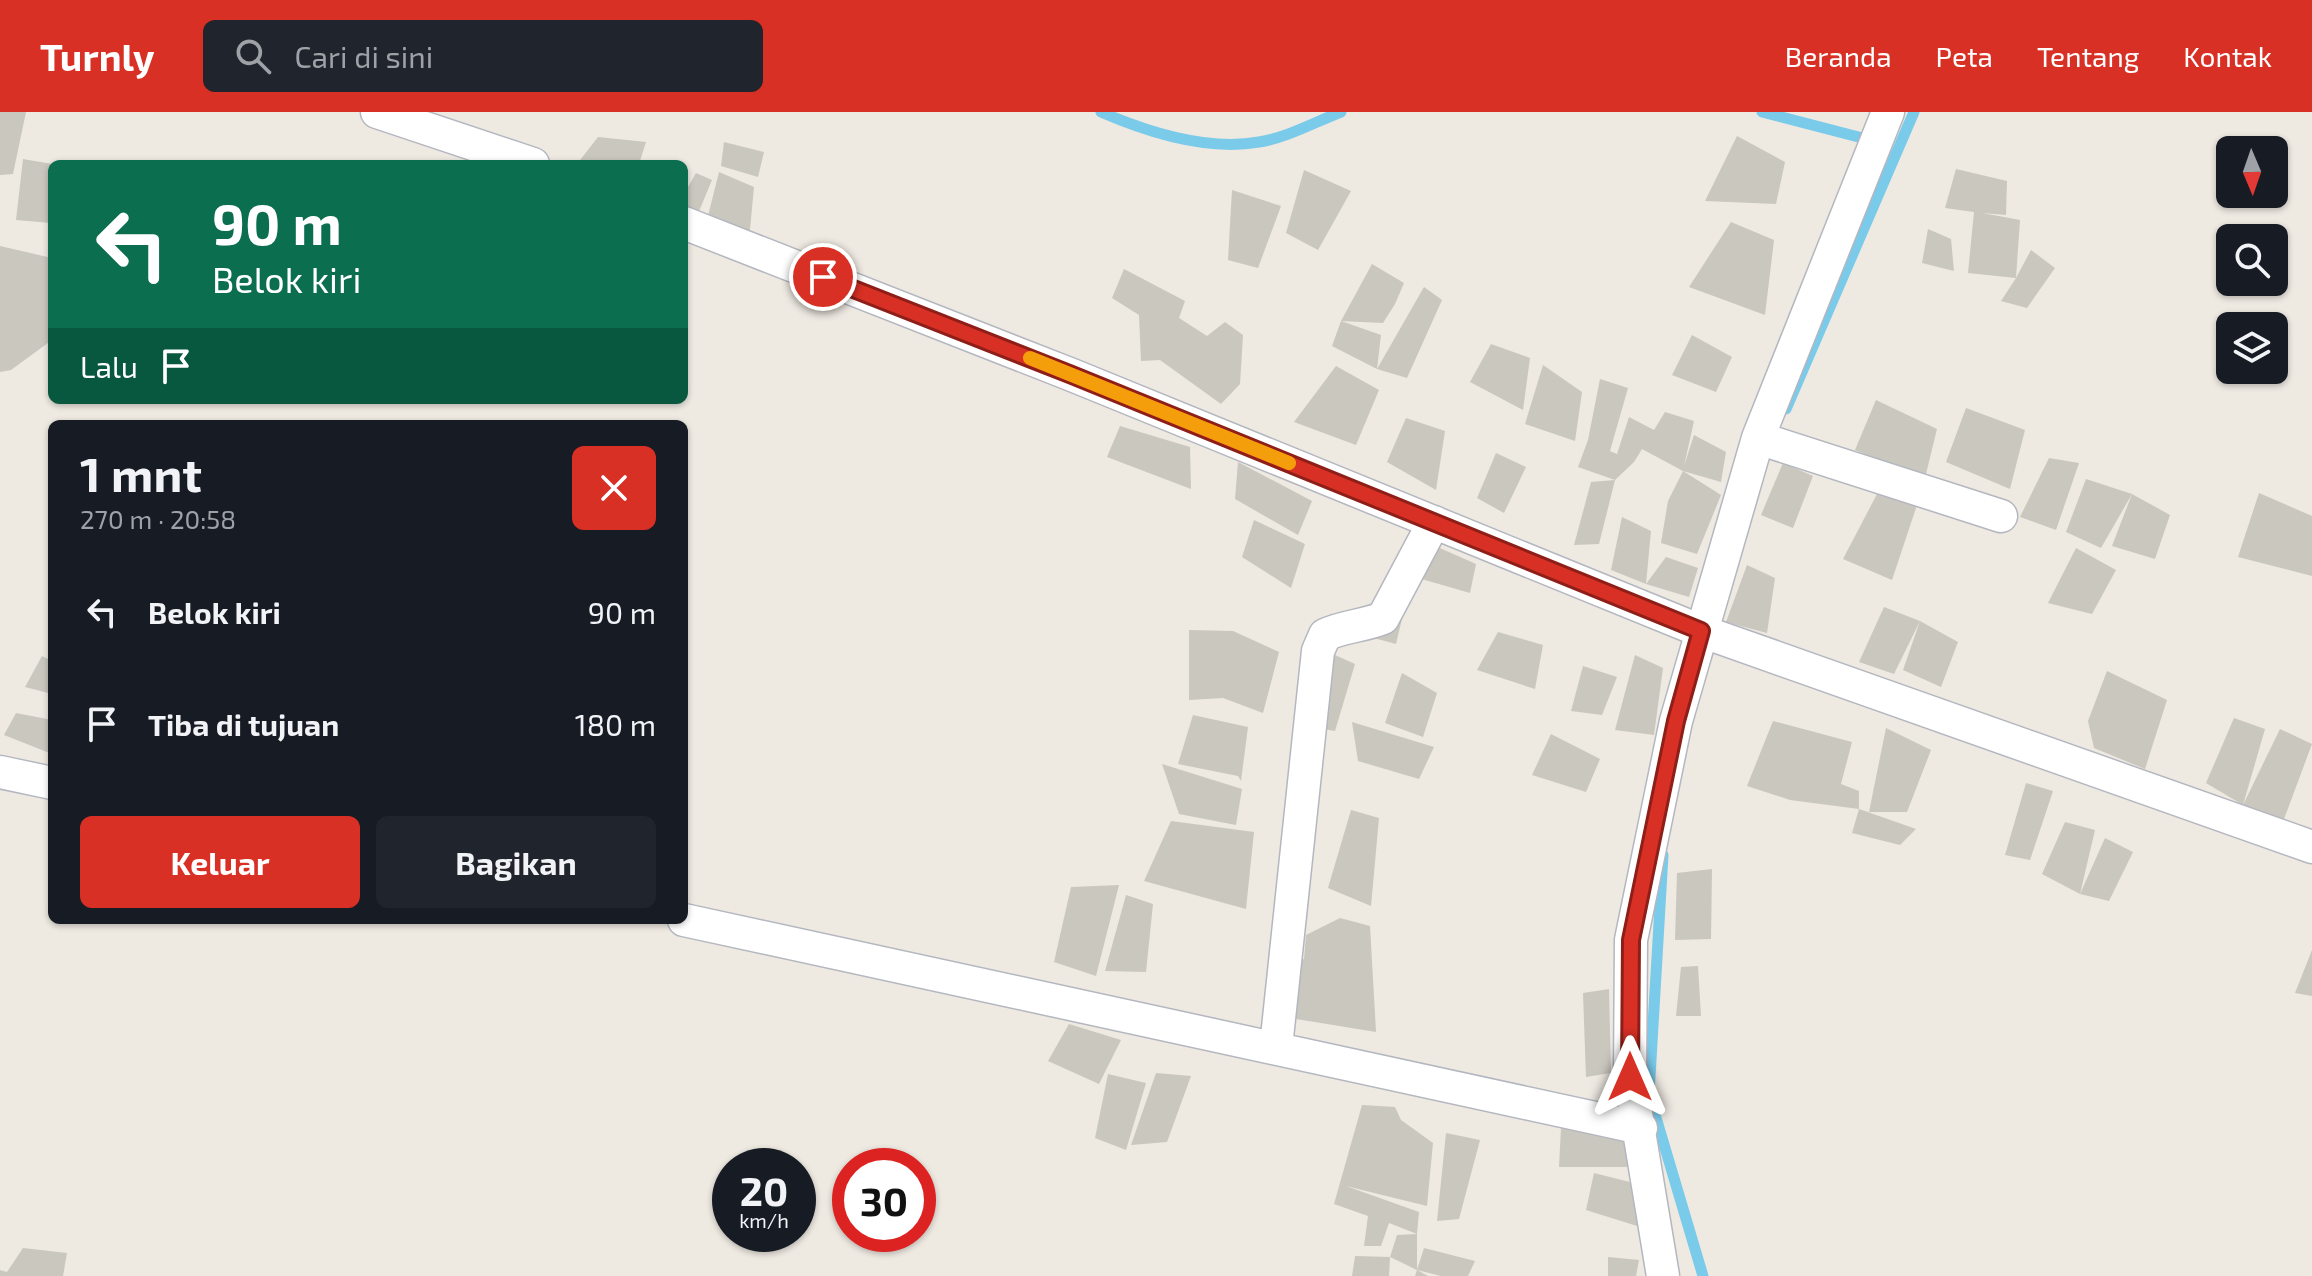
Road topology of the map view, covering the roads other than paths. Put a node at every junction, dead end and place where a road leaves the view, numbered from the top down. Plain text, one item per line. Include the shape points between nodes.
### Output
1 (377, 112) edge
2 (1886, 118) edge
3 (521, 160) edge
4 (688, 225) edge
5 (1769, 442) junction
6 (2001, 516) dead end
7 (1434, 522) junction
8 (1701, 631) junction
9 (0, 772) edge
10 (48, 782) edge
11 (2312, 847) edge
12 (688, 921) edge
13 (1276, 1047) junction
14 (1641, 1128) junction
15 (1663, 1276) edge

1 - 3 street
2 - 5 street
4 - 7 street
5 - 6 street
5 - 8 street
7 - 8 street
7 - 13 street via 1383,618 1325,635 1318,651
8 - 11 street
8 - 14 street via 1676,721 1631,940 1630,1077
9 - 10 street
12 - 13 street
13 - 14 street
14 - 15 street

